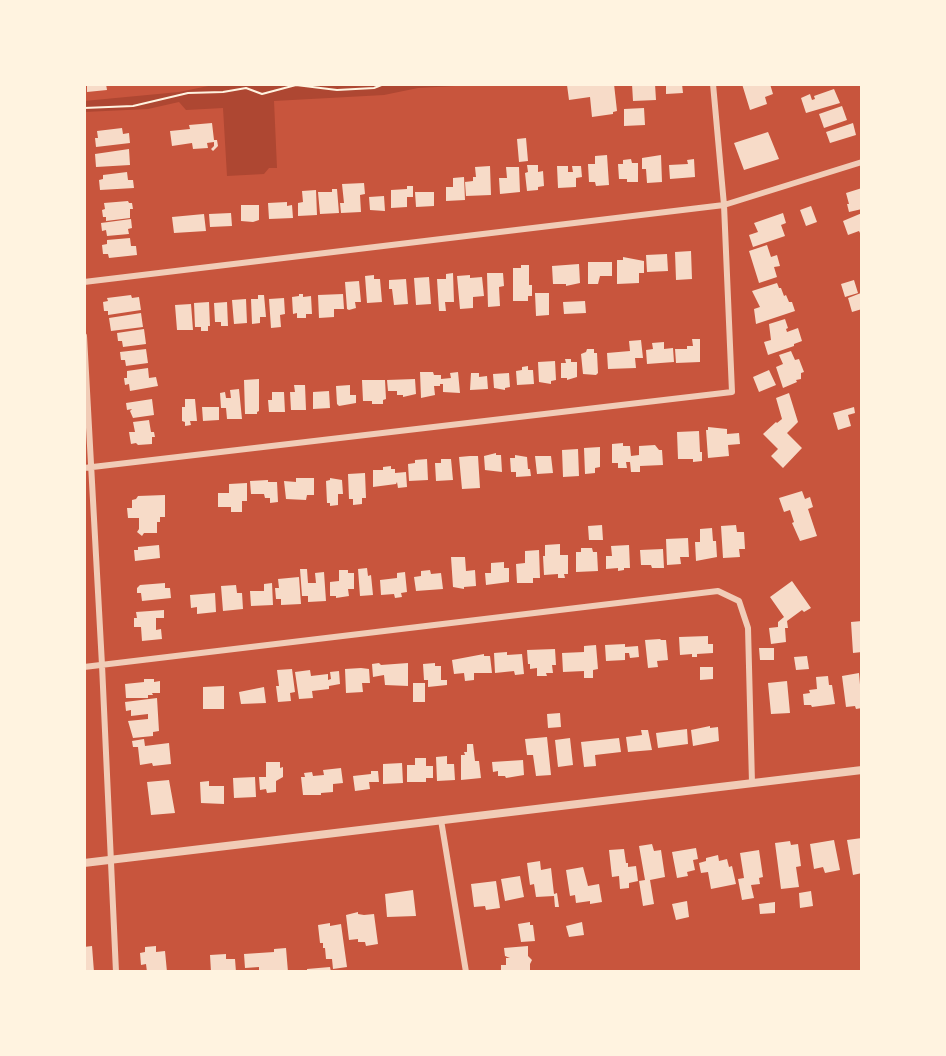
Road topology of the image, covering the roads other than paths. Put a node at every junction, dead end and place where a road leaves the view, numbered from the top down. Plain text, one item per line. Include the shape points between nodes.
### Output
1 (713, 84) edge
2 (862, 162) edge
3 (724, 205) junction
4 (84, 282) edge
5 (84, 336) edge
6 (88, 467) edge
7 (102, 665) junction
8 (84, 667) edge
9 (862, 770) edge
10 (752, 783) junction
11 (441, 820) junction
12 (110, 860) junction
13 (84, 863) edge
14 (116, 972) edge
15 (466, 972) edge

1 - 3 street
2 - 3 street
3 - 4 street
3 - 6 street via 732,392
5 - 6 street
6 - 7 street
7 - 8 street
7 - 10 street via 718,591 739,601 748,628
7 - 12 street
9 - 10 street
10 - 11 street
11 - 12 street
11 - 15 street
12 - 13 street
12 - 14 street

